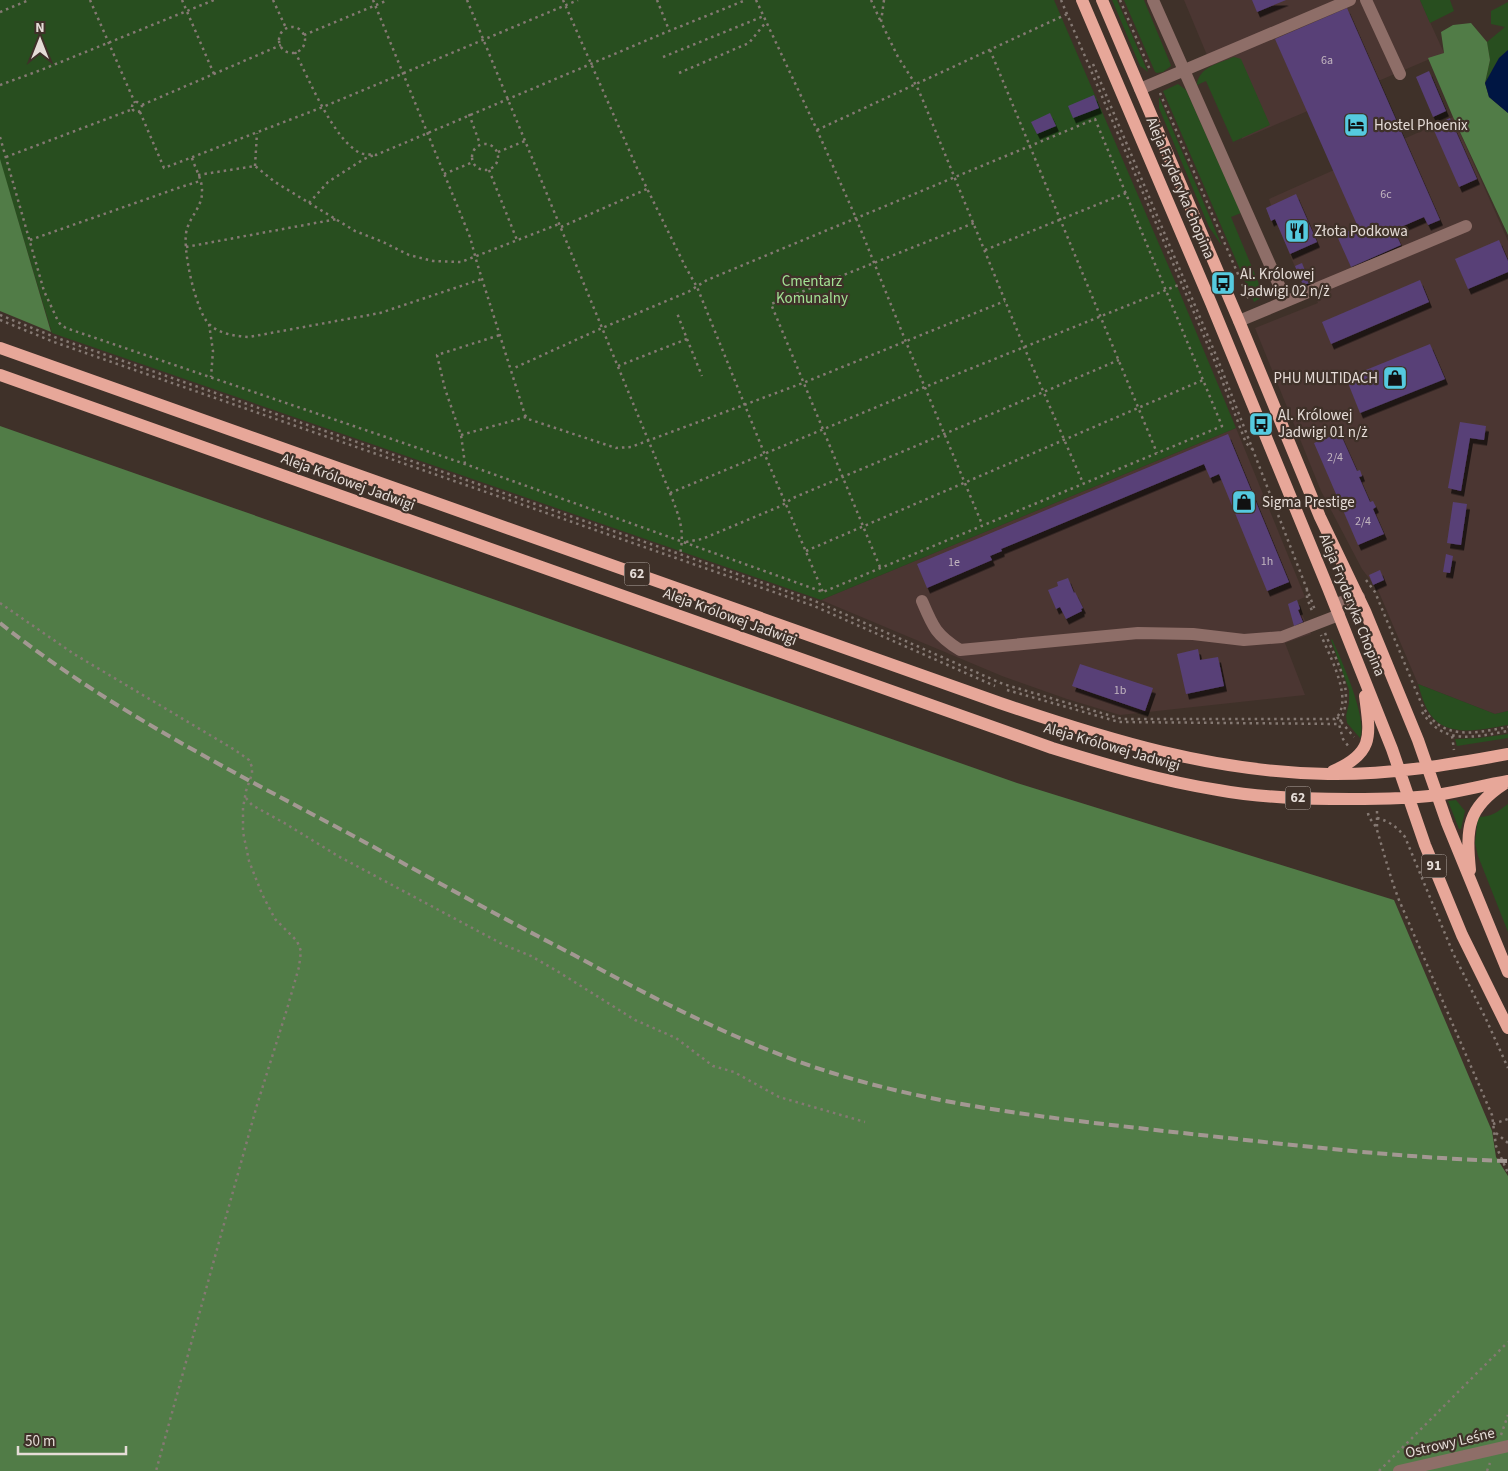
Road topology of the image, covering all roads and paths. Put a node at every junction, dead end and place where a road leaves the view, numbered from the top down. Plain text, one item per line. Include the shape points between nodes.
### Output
1 (29, 0) edge
2 (90, 0) edge
3 (182, 0) edge
4 (214, 0) edge
5 (273, 0) edge
6 (373, 0) edge
7 (388, 0) edge
8 (467, 0) edge
9 (563, 0) edge
10 (578, 0) edge
11 (658, 0) edge
12 (746, 0) edge
13 (756, 0) edge
14 (871, 0) edge
15 (884, 0) edge
16 (1062, 0) edge
17 (1082, 0) edge
18 (1102, 0) edge
19 (1120, 0) edge
20 (1153, 0) edge
21 (1350, 0) edge
22 (1366, 0) edge
23 (375, 5) junction
24 (565, 5) junction
25 (187, 11) junction
26 (0, 12) edge
27 (1067, 14) junction
28 (764, 16) junction
29 (766, 22) junction
30 (881, 22) junction
31 (286, 29) junction
32 (669, 30) junction
33 (304, 35) junction
34 (483, 39) junction
35 (108, 43) junction
36 (281, 46) junction
37 (990, 50) junction
38 (295, 52) junction
39 (663, 57) dead end
40 (1093, 63) dead end
41 (590, 64) junction
42 (1184, 70) junction
43 (402, 73) junction
44 (680, 73) dead end
45 (214, 74) junction
46 (1400, 74) dead end
47 (1156, 82) junction
48 (0, 85) edge
49 (916, 85) junction
50 (1140, 89) junction
51 (508, 99) junction
52 (135, 103) junction
53 (142, 105) junction
54 (323, 107) junction
55 (133, 109) junction
56 (140, 112) junction
57 (469, 114) junction
58 (817, 130) junction
59 (427, 132) junction
60 (257, 133) junction
61 (0, 137) edge
62 (525, 141) junction
63 (480, 144) junction
64 (1030, 146) junction
65 (498, 152) junction
66 (376, 154) junction
67 (6, 157) junction
68 (192, 158) junction
69 (473, 162) junction
70 (255, 166) junction
71 (489, 170) junction
72 (444, 174) junction
73 (198, 175) junction
74 (954, 176) junction
75 (200, 181) junction
76 (647, 188) junction
77 (1126, 193) junction
78 (308, 203) junction
79 (856, 218) junction
80 (337, 219) junction
81 (1061, 220) junction
82 (974, 223) junction
83 (560, 226) junction
84 (1466, 226) dead end
85 (30, 240) junction
86 (518, 240) junction
87 (186, 247) junction
88 (985, 250) junction
89 (475, 257) junction
90 (874, 263) junction
91 (482, 279) junction
92 (1181, 284) junction
93 (697, 287) junction
94 (1166, 290) junction
95 (1005, 301) junction
96 (1286, 301) junction
97 (677, 313) dead end
98 (1255, 314) junction
99 (0, 315) edge
100 (1100, 316) junction
101 (0, 320) edge
102 (1239, 320) junction
103 (209, 324) junction
104 (602, 328) junction
105 (500, 335) junction
106 (687, 339) junction
107 (906, 342) junction
108 (1024, 347) junction
109 (0, 348) edge
110 (1119, 360) junction
111 (618, 366) junction
112 (512, 369) junction
113 (0, 375) edge
114 (702, 376) dead end
115 (211, 378) junction
116 (1203, 380) junction
117 (803, 383) junction
118 (925, 387) junction
119 (1044, 393) junction
120 (744, 405) junction
121 (1139, 408) junction
122 (526, 417) junction
123 (824, 430) junction
124 (944, 434) junction
125 (461, 435) junction
126 (1065, 439) junction
127 (648, 440) junction
128 (1253, 450) junction
129 (1156, 453) junction
130 (765, 454) junction
131 (465, 464) junction
132 (843, 476) junction
133 (965, 482) junction
134 (1083, 483) junction
135 (670, 493) junction
136 (785, 502) junction
137 (982, 524) junction
138 (863, 526) junction
139 (682, 542) junction
140 (806, 551) junction
141 (680, 554) junction
142 (880, 567) junction
143 (823, 592) junction
144 (1359, 597) junction
145 (922, 601) dead end
146 (0, 603) edge
147 (1337, 610) junction
148 (1318, 623) junction
149 (1364, 679) junction
150 (1339, 724) junction
151 (1508, 727) edge
152 (1508, 731) edge
153 (1360, 754) junction
154 (1508, 754) edge
155 (1428, 767) junction
156 (1399, 770) junction
157 (1328, 774) junction
158 (1508, 781) edge
159 (246, 791) junction
160 (1437, 795) junction
161 (1407, 797) junction
162 (1367, 799) junction
163 (1472, 884) junction
164 (1508, 972) edge
165 (1508, 1028) edge
166 (1508, 1119) edge
167 (865, 1122) dead end
168 (1493, 1124) junction
169 (1495, 1133) junction
170 (1508, 1143) edge
171 (1506, 1166) edge
172 (1508, 1173) edge
173 (1508, 1342) edge
174 (1508, 1446) edge
175 (156, 1471) edge
176 (1379, 1471) edge
177 (1399, 1471) edge

1 - 26 path
2 - 35 path
3 - 25 path
4 - 25 path
5 - 31 path
6 - 23 path
7 - 23 path
8 - 34 path
9 - 24 path
10 - 24 path
11 - 32 path
12 - 32 path
13 - 28 path
14 - 30 path
15 - 30 path
16 - 27 path
17 - 147 main road, Aleja Fryderyka Chopina / 91
18 - 50 main road, Aleja Fryderyka Chopina / 91
19 - 47 path
20 - 42 street
21 - 42 street
22 - 46 street
23 - 33 path
23 - 43 path
24 - 34 path
24 - 41 path
25 - 35 path
25 - 45 path
27 - 37 path
27 - 92 path
28 - 29 path
28 - 39 path
29 - 44 path via 750,43
29 - 58 path
30 - 49 path
31 - 33 path via 297,28
31 - 36 path via 280,34
32 - 41 path
33 - 38 path via 301,49
34 - 43 path
34 - 51 path
35 - 48 path
35 - 52 path
36 - 38 path
36 - 45 path
37 - 49 path
37 - 64 path
38 - 54 path
40 - 128 path
41 - 51 path
41 - 76 path
42 - 47 street
42 - 96 street
43 - 54 path
43 - 59 path
45 - 53 path
47 - 50 street
47 - 98 path
49 - 58 path
49 - 74 path
50 - 102 main road, Aleja Fryderyka Chopina / 91
51 - 57 path
51 - 62 path
52 - 53 path
52 - 55 path
53 - 56 path
54 - 60 path
54 - 66 path via 351,146 362,154
55 - 56 path
55 - 67 path
56 - 68 path via 164,168
57 - 59 path
57 - 63 path
58 - 79 path
59 - 66 path
59 - 72 path
60 - 68 path
60 - 70 path
61 - 67 path
62 - 65 path
62 - 83 path
63 - 65 path via 490,144
63 - 69 path via 473,152
64 - 74 path
64 - 77 path via 1095,119
64 - 81 path
65 - 71 path via 498,162
66 - 78 path via 328,182
67 - 85 path
68 - 73 path
69 - 71 path via 480,170
69 - 72 path
70 - 73 path
70 - 78 path
71 - 86 path
72 - 89 path
73 - 75 path
74 - 79 path
74 - 82 path
75 - 85 path
75 - 87 path via 202,198 186,229
76 - 83 path
76 - 93 path
77 - 81 path
77 - 94 path
78 - 80 path
79 - 90 path
79 - 93 path
80 - 87 path
80 - 89 path via 360,234 414,256 452,263
81 - 88 path
81 - 100 path
82 - 88 path
82 - 90 path
83 - 86 path
83 - 104 path
84 - 96 street
85 - 115 path via 44,291 61,325
86 - 89 path
87 - 103 path via 196,294
88 - 95 path
89 - 91 path
90 - 107 path
90 - 117 path via 771,304
91 - 103 path via 380,313 249,337 234,336
91 - 105 path
92 - 94 path
92 - 128 path via 1246,443
93 - 104 path
93 - 120 path
94 - 100 path
94 - 116 path
95 - 107 path
95 - 108 path
96 - 98 street
97 - 106 path
98 - 102 street
99 - 141 path via 57,338
100 - 108 path
100 - 110 path
101 - 150 path via 64,346 814,606 1001,688 1119,722
102 - 144 main road, Aleja Fryderyka Chopina / 91 via 1320,517
103 - 115 path via 213,351
104 - 111 path
104 - 112 path
105 - 112 path
105 - 125 path via 437,354
106 - 111 path
106 - 114 path
107 - 117 path
107 - 118 path
108 - 118 path
108 - 119 path
109 - 157 main road, Aleja Królowej Jadwigi / 62 via 1083,732 1164,754 1214,763
110 - 119 path
110 - 121 path
111 - 127 path
112 - 122 path
113 - 162 main road, Aleja Królowej Jadwigi / 62 via 1052,748 1162,779 1219,791 1272,797
115 - 131 path
116 - 121 path
116 - 129 path via 1222,426
117 - 120 path
117 - 123 path
118 - 123 path
118 - 124 path
119 - 124 path
119 - 126 path
120 - 127 path
120 - 130 path
121 - 126 path
121 - 129 path
122 - 125 path
122 - 127 path via 616,448 631,447
123 - 130 path
123 - 132 path
124 - 132 path
124 - 133 path
125 - 131 path
126 - 133 path
126 - 134 path
127 - 135 path
128 - 148 path
129 - 134 path
130 - 135 path
130 - 136 path
131 - 139 path
132 - 136 path
132 - 138 path
133 - 137 path
133 - 138 path
134 - 137 path
135 - 139 path via 682,526
136 - 139 path via 702,539
136 - 140 path
137 - 142 path
138 - 140 path
138 - 142 path
139 - 141 path
139 - 143 path
140 - 143 path
141 - 148 path via 815,601 994,681 1122,719 1334,719 1342,704 1341,684
142 - 143 path
144 - 147 street
144 - 155 main road, Aleja Fryderyka Chopina / 91
145 - 148 street via 933,628 960,650 1138,633 1194,634 1244,640 1282,636
146 - 159 path via 90,663 245,756 253,771
147 - 148 street
147 - 149 main road, Aleja Fryderyka Chopina / 91
148 - 150 path via 1347,691
149 - 153 main road via 1369,735
149 - 156 main road, Aleja Fryderyka Chopina / 91
150 - 153 path via 1346,744
151 - 152 path via 1458,732 1443,727 1429,716 1373,592 1420,708 1431,723 1460,737
153 - 157 main road via 1346,766
154 - 155 main road, 62
155 - 156 main road, 62
155 - 160 main road, Aleja Fryderyka Chopina / 91
156 - 157 main road, Aleja Królowej Jadwigi / 62
156 - 161 main road, Aleja Fryderyka Chopina / 91
158 - 160 main road, 62
158 - 163 main road via 1484,799 1471,822 1468,850
159 - 167 path via 246,798 252,805 338,856 548,966 635,1020 676,1038 712,1066 734,1072 779,1097
159 - 175 path via 244,832 250,861 275,919 297,941 301,951 299,967
160 - 161 main road, 62
160 - 163 main road, Aleja Fryderyka Chopina / 91
161 - 162 main road, Aleja Królowej Jadwigi / 62
161 - 165 main road, Aleja Fryderyka Chopina / 91 via 1462,935
162 - 168 path via 1369,818 1377,830 1399,900
163 - 164 main road, Aleja Fryderyka Chopina / 91
166 - 168 path
168 - 169 path
169 - 170 path
169 - 171 path via 1496,1146
171 - 172 path
173 - 176 path
174 - 177 street, Ostrowy Leśne

